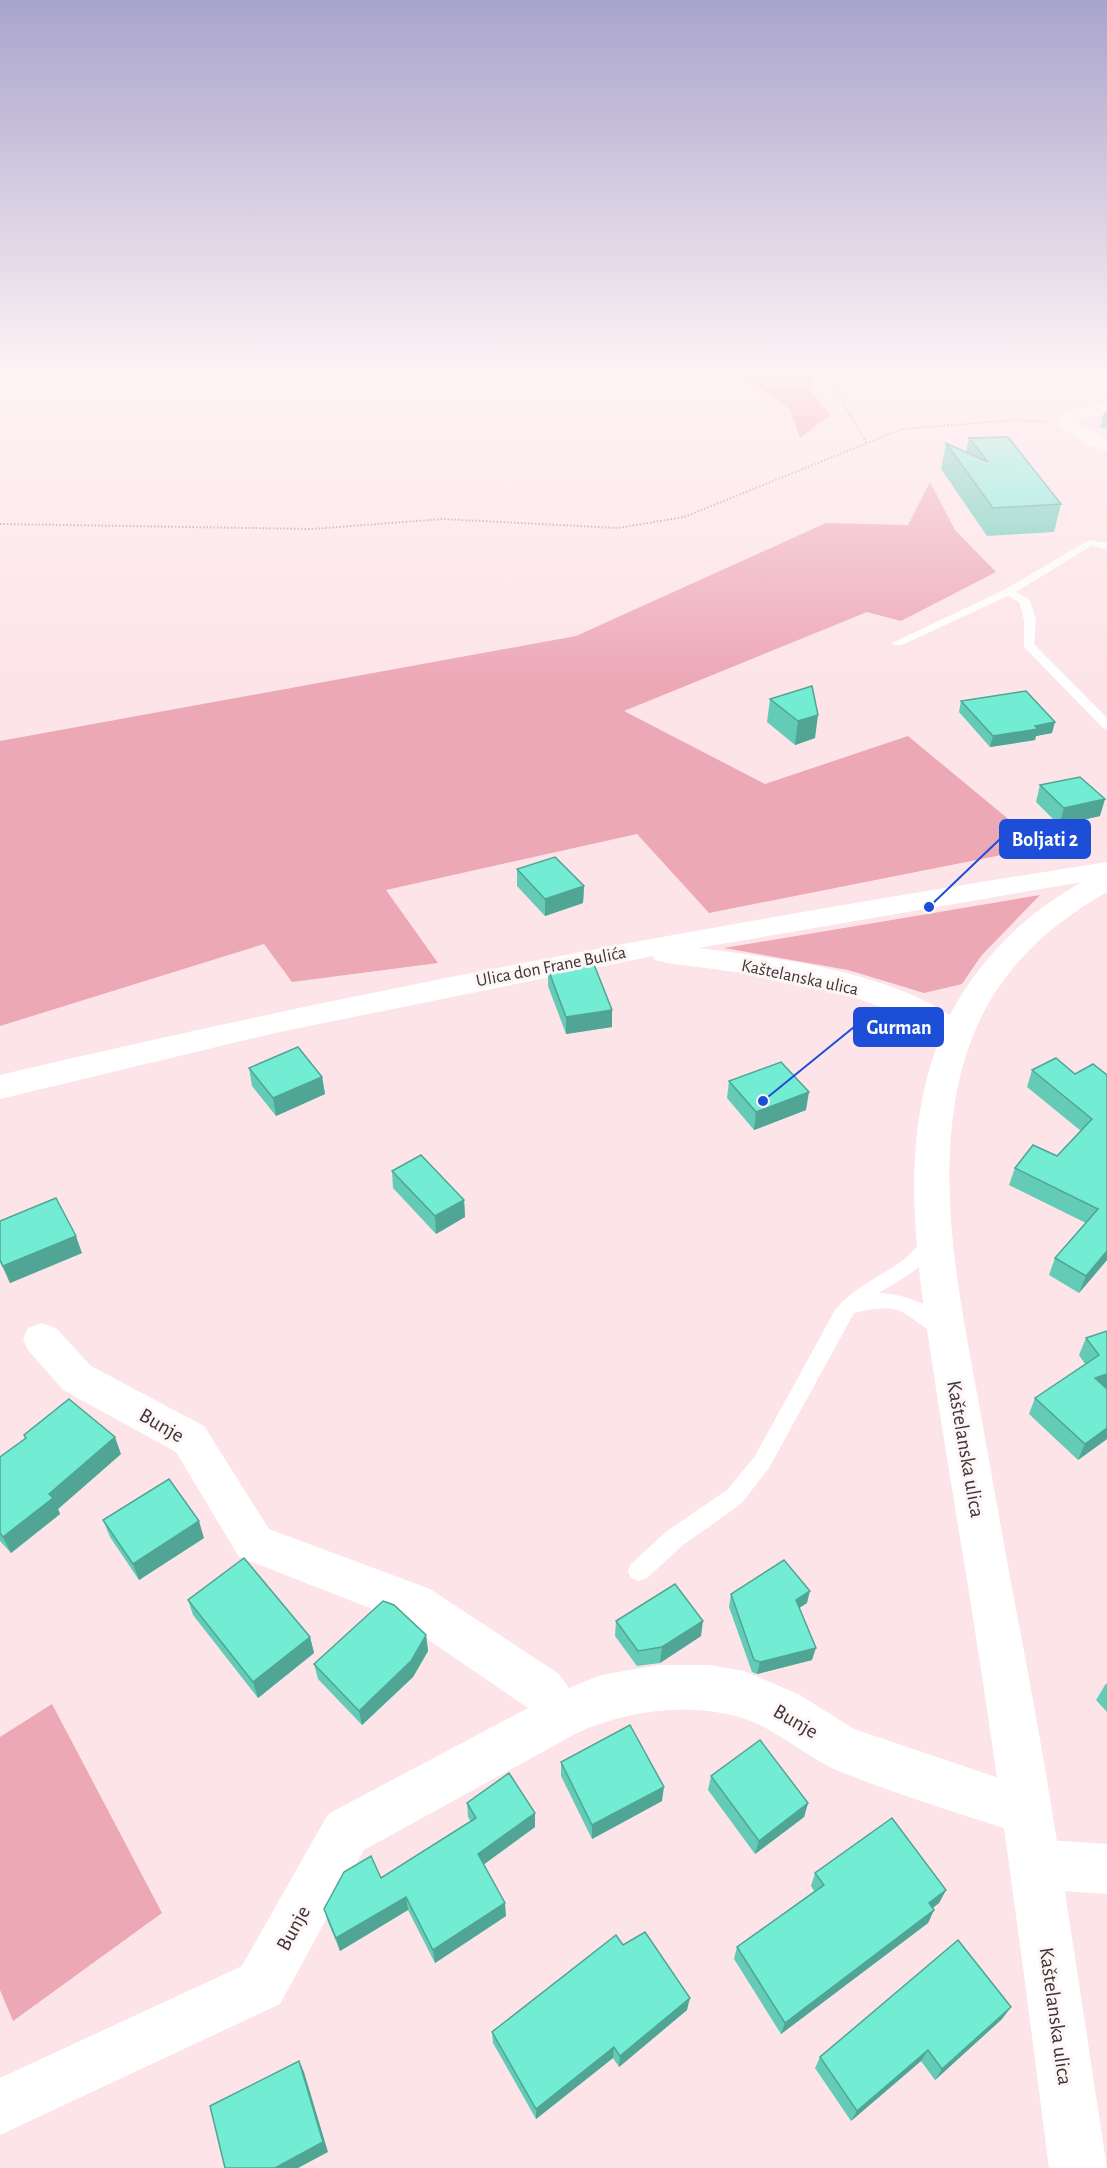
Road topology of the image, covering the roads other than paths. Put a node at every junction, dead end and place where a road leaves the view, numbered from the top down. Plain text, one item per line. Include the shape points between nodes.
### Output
1 (1107, 546) edge
2 (1008, 592) junction
3 (898, 643) dead end
4 (1107, 725) edge
5 (1107, 870) edge
6 (1107, 880) edge
7 (635, 949) junction
8 (956, 1034) junction
9 (0, 1087) edge
10 (934, 1236) junction
11 (842, 1315) junction
12 (947, 1336) junction
13 (42, 1339) dead end
14 (639, 1570) dead end
15 (560, 1716) junction
16 (1026, 1810) junction
17 (1034, 1864) junction
18 (1107, 1869) edge
19 (0, 2107) edge
20 (1078, 2168) edge

1 - 2 lane via 1089,543
2 - 3 lane
2 - 4 lane via 1024,600 1030,620 1028,645
5 - 7 street, Ulica don Frane Bulića
6 - 8 street, Kaštelanska ulica via 1060,906 1006,954 981,986
7 - 8 street, Kaštelanska ulica via 729,961 869,992 936,1018
7 - 9 street, Ulica don Frane Bulića via 267,1023
8 - 10 street, Kaštelanska ulica via 933,1138
10 - 11 lane via 916,1260 859,1297
10 - 12 street, Kaštelanska ulica
11 - 12 lane via 858,1304 875,1300 895,1302 915,1308
11 - 14 lane via 762,1462 734,1497 675,1538
12 - 16 street, Kaštelanska ulica
13 - 15 street, Bunje via 76,1378 190,1439 254,1543 414,1604 543,1690
15 - 16 street, Bunje via 601,1698 659,1688 708,1688 744,1694 781,1711 839,1747
15 - 19 street, Bunje via 346,1832 261,1984
16 - 17 street, Kaštelanska ulica
17 - 18 street
17 - 20 street, Kaštelanska ulica

